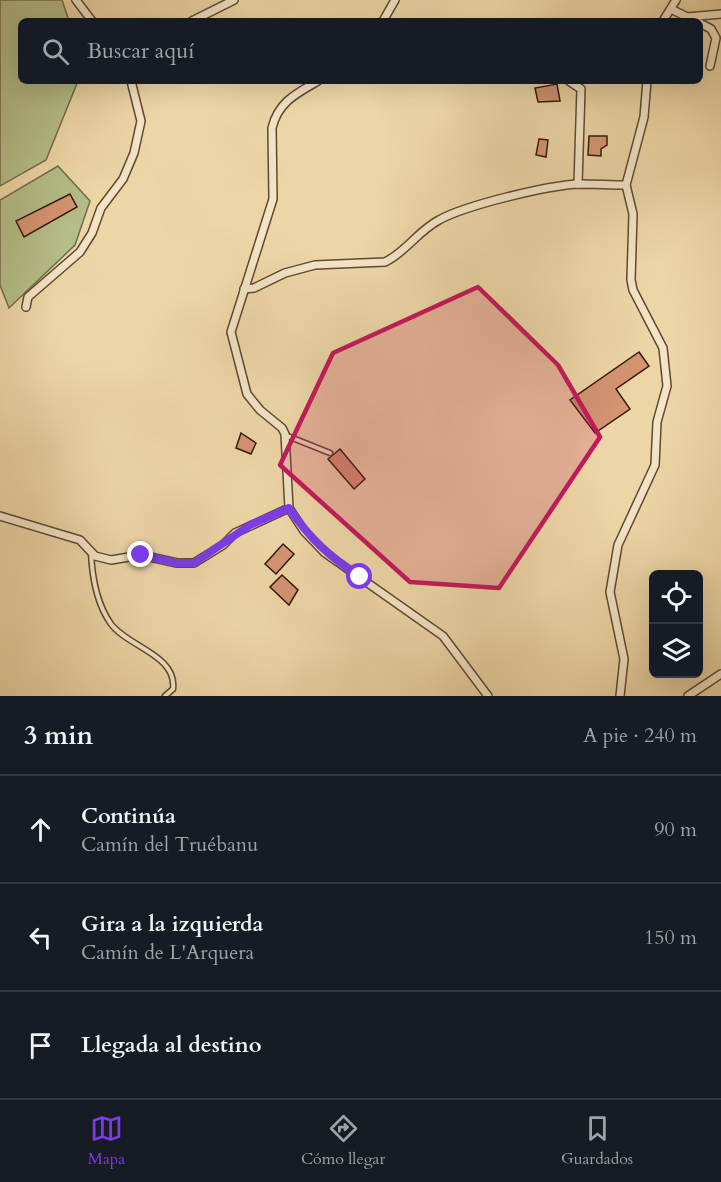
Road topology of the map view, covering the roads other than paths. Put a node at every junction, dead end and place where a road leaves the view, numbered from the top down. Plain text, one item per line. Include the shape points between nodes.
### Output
1 (76, 0) edge
2 (234, 0) edge
3 (395, 0) edge
4 (676, 0) edge
5 (671, 9) junction
6 (721, 14) edge
7 (687, 17) joint
8 (90, 18) edge
9 (198, 18) edge
10 (385, 18) edge
11 (665, 18) edge
12 (703, 25) edge
13 (710, 66) dead end
14 (132, 84) edge
15 (313, 84) edge
16 (574, 84) edge
17 (647, 84) edge
18 (578, 184) junction
19 (626, 185) junction
20 (244, 289) junction
21 (26, 307) dead end
22 (285, 434) junction
23 (330, 453) dead end
24 (289, 508) junction
25 (0, 516) edge
26 (91, 552) junction
27 (721, 674) edge
28 (165, 696) edge
29 (488, 696) edge
30 (620, 696) edge
31 (688, 696) edge

1 - 8 street
2 - 9 street
3 - 10 street
4 - 5 street
5 - 7 street
5 - 11 street
6 - 7 street
12 - 13 street via 717,38
14 - 21 street via 141,122 123,179 101,208 80,252 27,297
15 - 20 street via 284,103 274,118 273,199
16 - 18 street via 581,89
17 - 19 street via 644,117
18 - 19 street
18 - 20 street via 452,213 385,262 315,265
19 - 30 street via 633,214 633,290 663,348 667,386 657,422 655,465 625,527 610,580 624,659
20 - 22 street via 231,332 247,394
22 - 23 lane
22 - 24 street
24 - 26 street via 250,525 194,563 141,555 111,560
24 - 29 street via 325,553 443,636
25 - 26 street via 80,540
26 - 28 lane via 95,588 111,623 171,672 172,690
27 - 31 street

